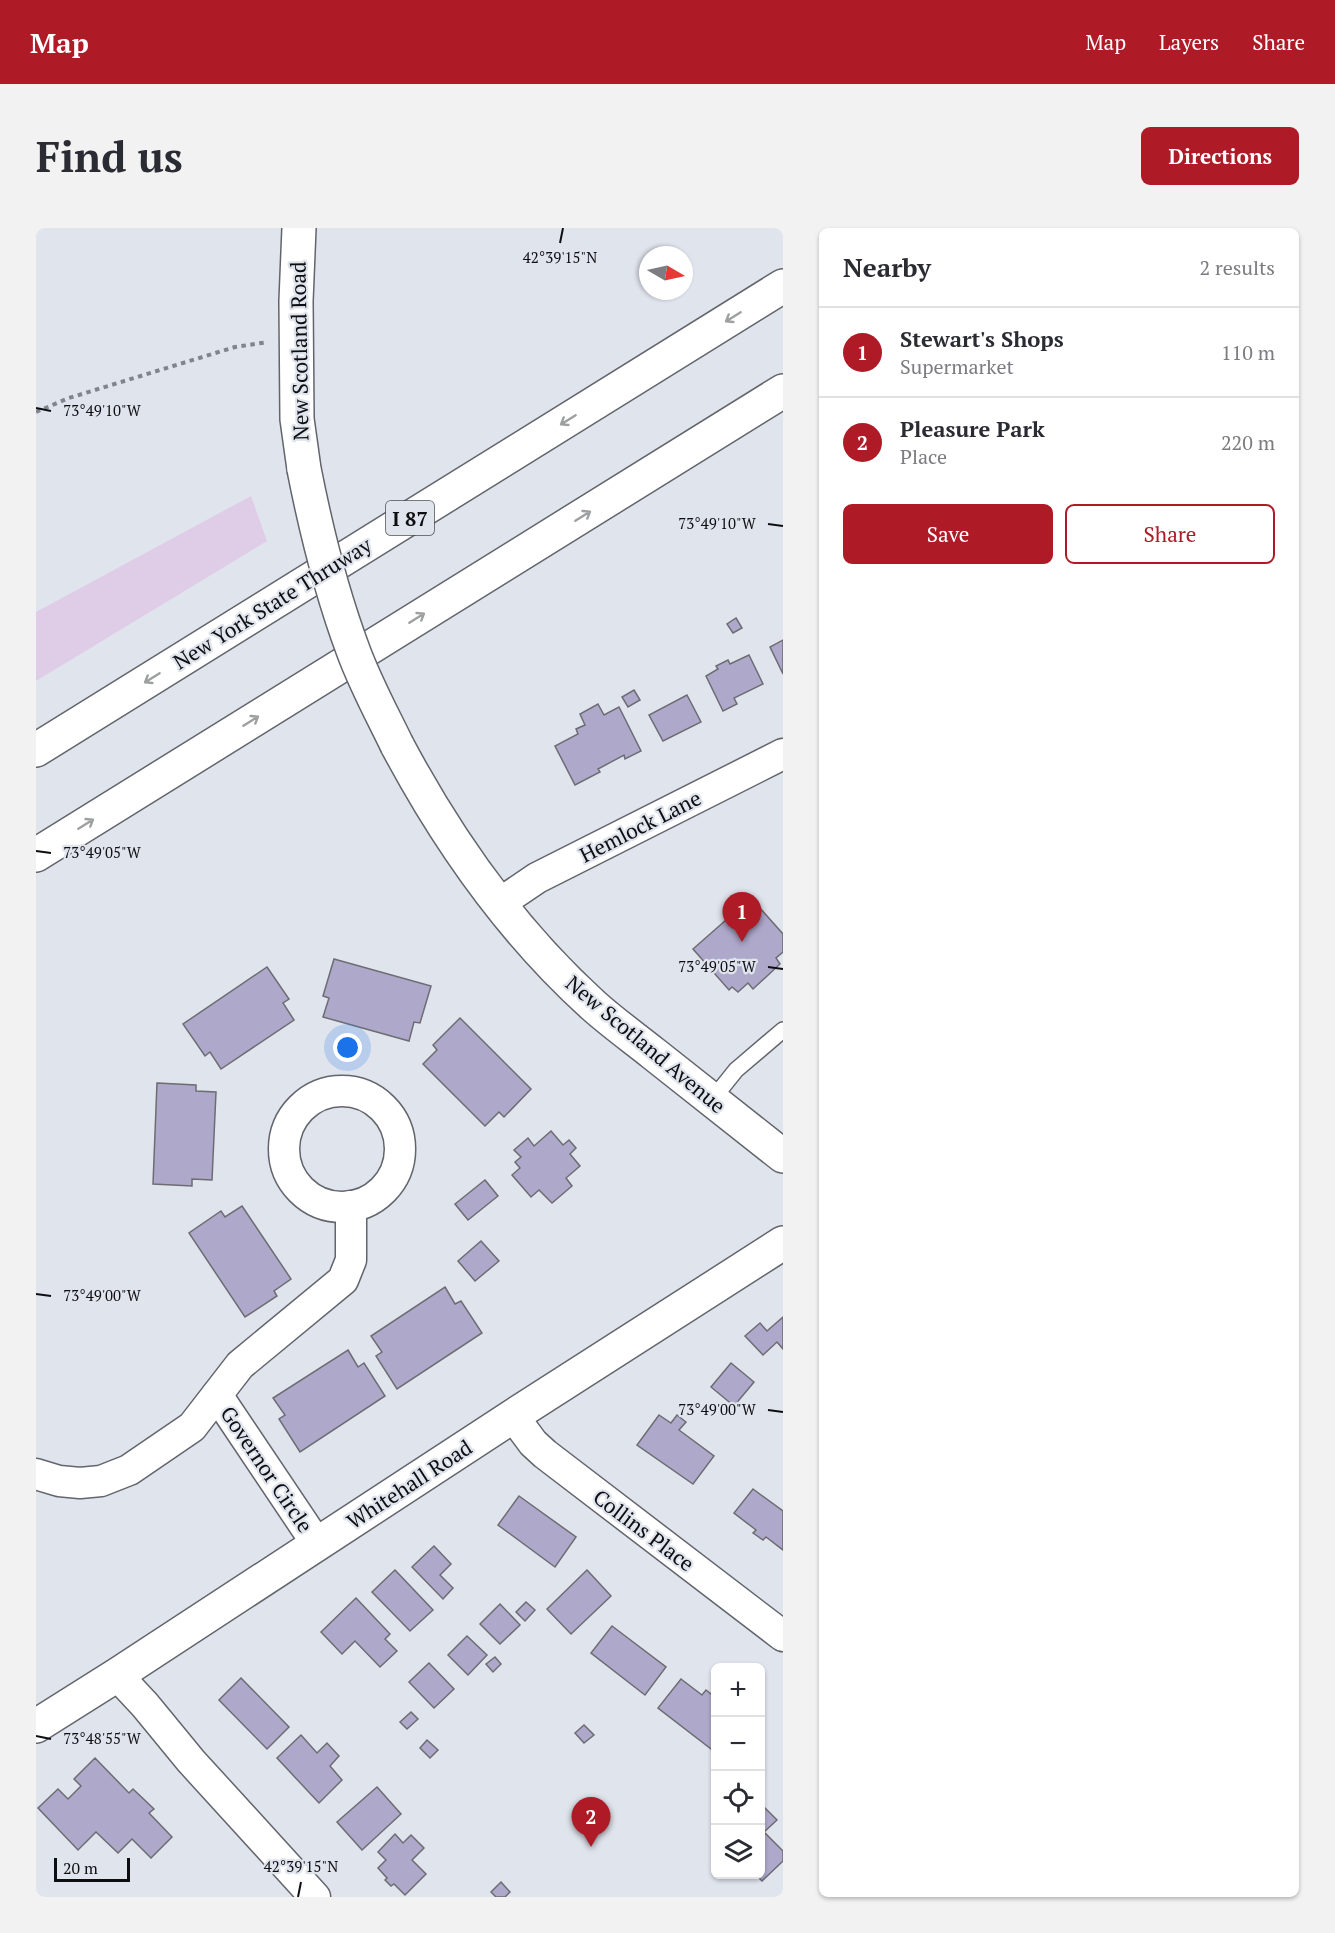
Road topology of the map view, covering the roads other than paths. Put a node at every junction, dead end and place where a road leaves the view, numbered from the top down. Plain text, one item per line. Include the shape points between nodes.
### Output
1 (299, 228) edge
2 (783, 286) edge
3 (783, 391) edge
4 (397, 745) joint
5 (36, 750) edge
6 (783, 754) edge
7 (36, 855) edge
8 (500, 903) junction
9 (783, 1030) edge
10 (712, 1100) junction
11 (783, 1156) edge
12 (351, 1206) dead end
13 (783, 1243) edge
14 (217, 1395) junction
15 (513, 1416) junction
16 (36, 1474) edge
17 (317, 1544) junction
18 (783, 1636) edge
19 (117, 1675) junction
20 (36, 1726) edge
21 (315, 1897) edge

1 - 4 main road, New Scotland Road, bridge via 297,419 304,469 324,561 353,652
2 -> 5 main road, New York State Thruway / I 87
7 -> 3 main road
4 - 8 main road, New Scotland Avenue via 431,805
6 - 8 street, Hemlock Lane via 537,878
8 - 10 main road, New Scotland Avenue via 543,955 594,1006
9 - 10 lane via 736,1070
10 - 11 main road, New Scotland Avenue
12 - 14 street, Governor Circle via 351,1260 343,1280 250,1356
13 - 15 main road, Whitehall Road
14 - 16 street, Governor Circle via 188,1431 120,1475 80,1483
14 - 17 street, Governor Circle
15 - 17 main road, Whitehall Road
15 - 18 street, Collins Place via 545,1454
17 - 19 main road, Whitehall Road
19 - 20 main road, Whitehall Road
19 - 21 street

